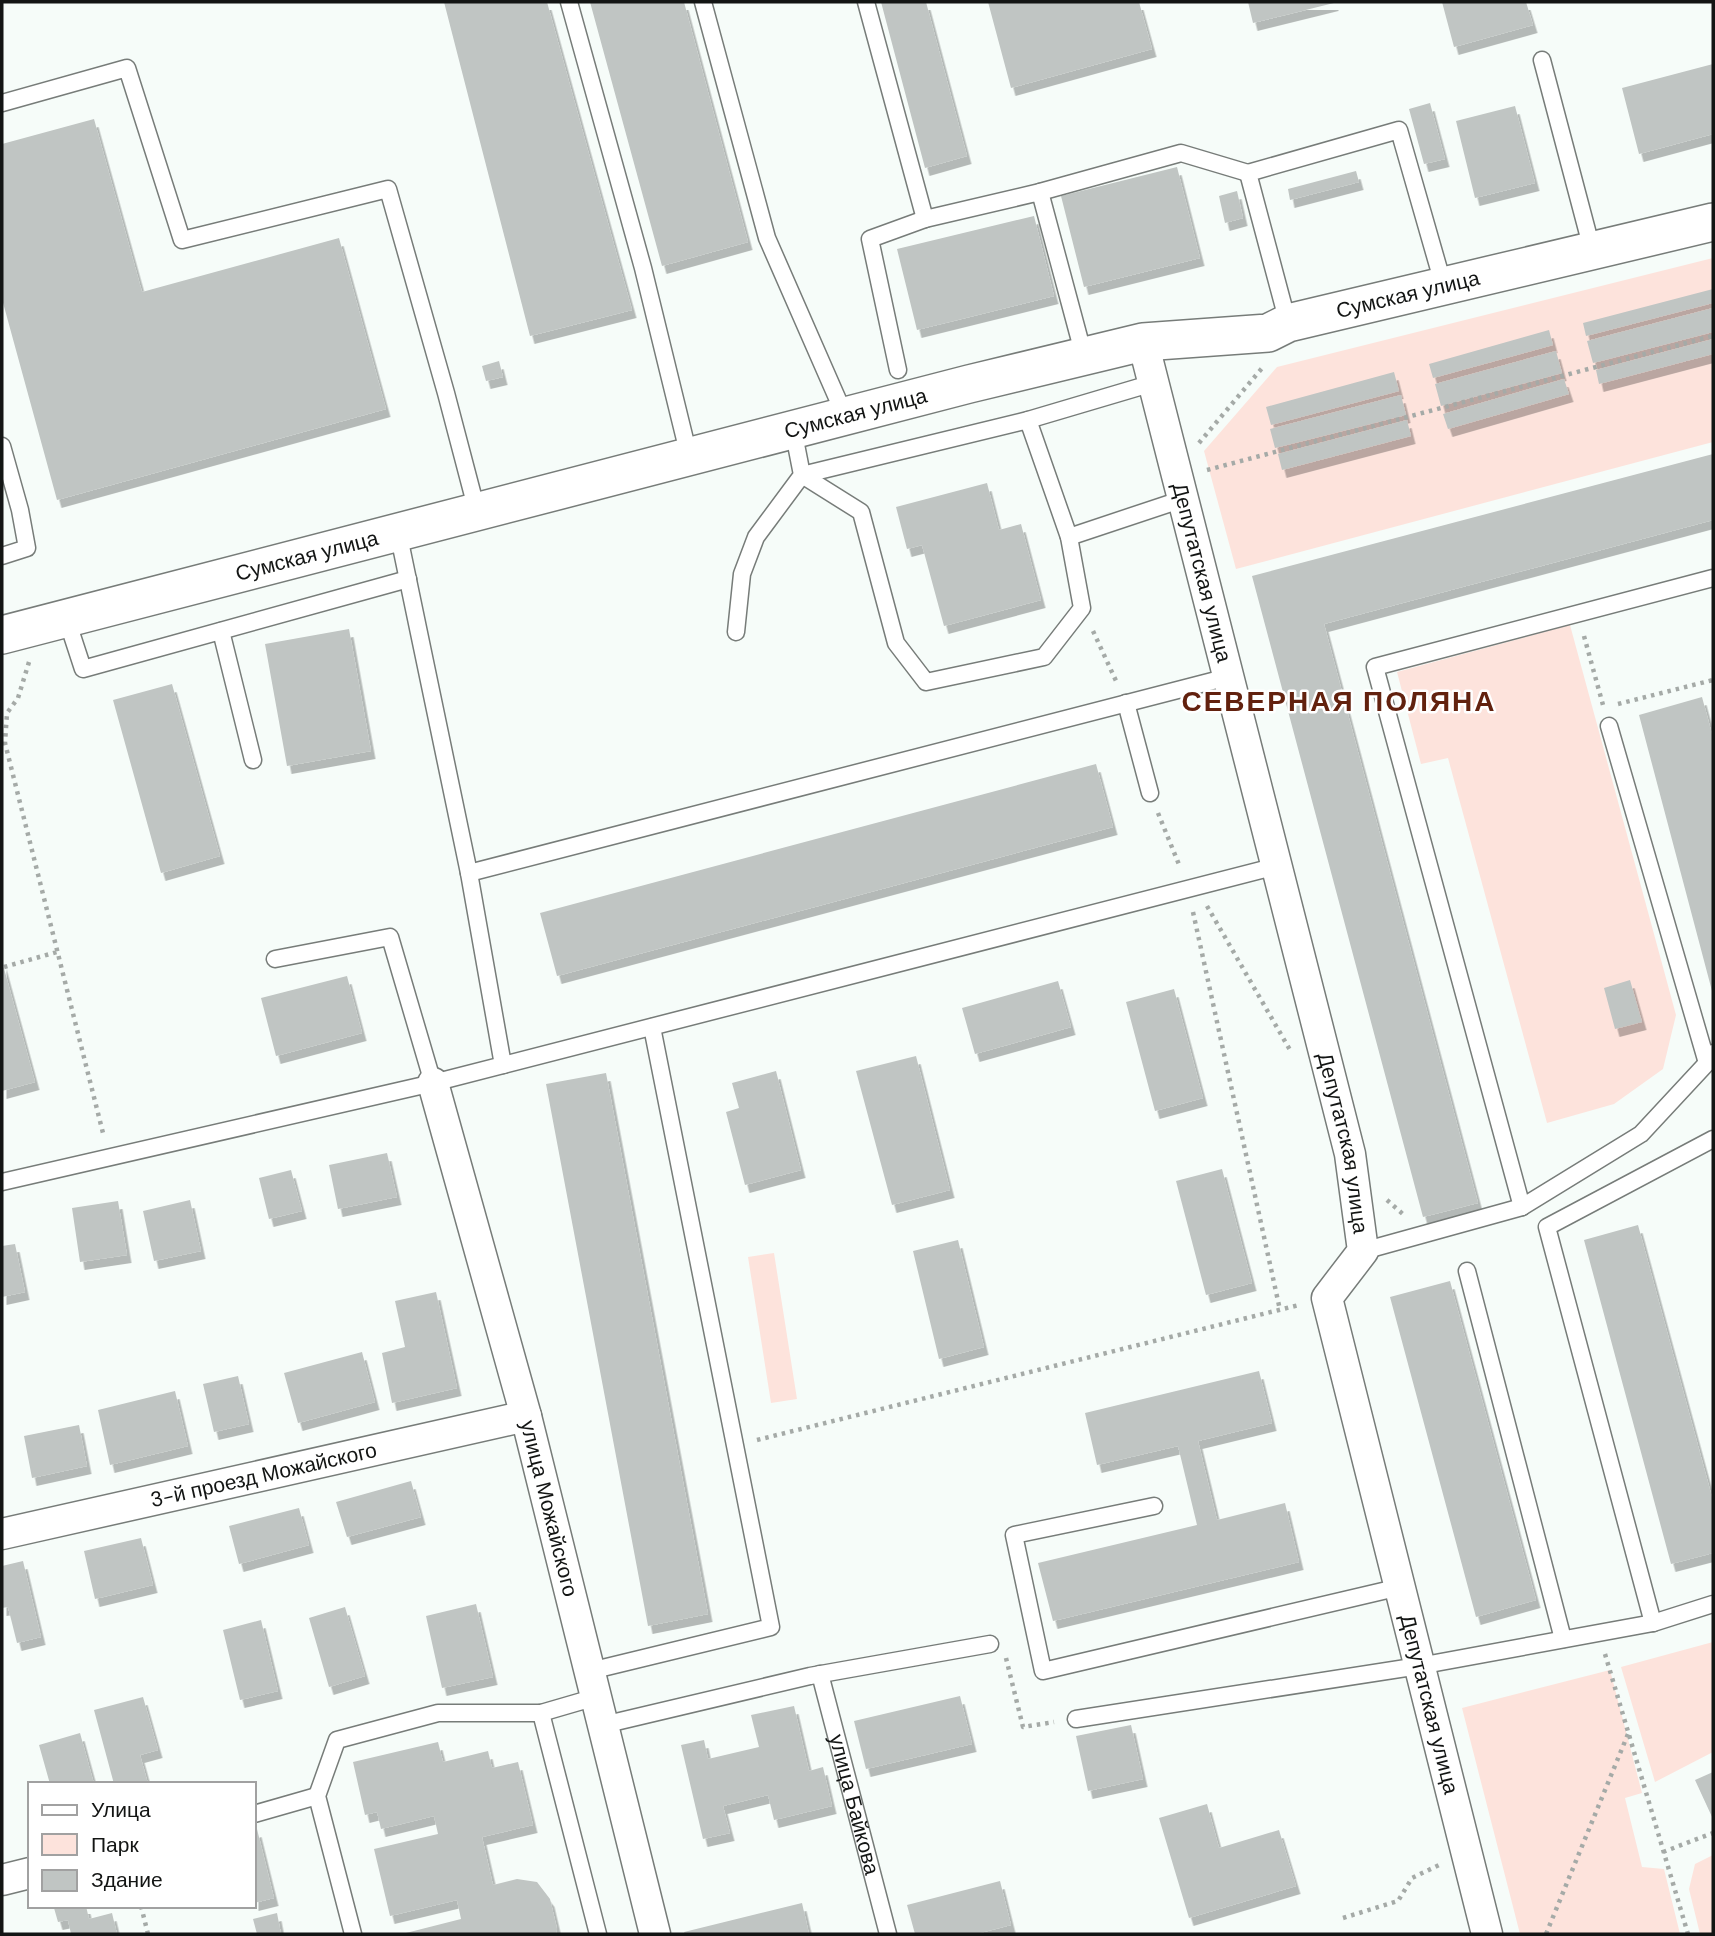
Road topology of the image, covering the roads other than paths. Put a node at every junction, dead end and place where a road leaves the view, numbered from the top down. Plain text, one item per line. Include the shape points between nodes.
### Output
1 (569, 2) edge
2 (703, 2) edge
3 (866, 2) edge
4 (1542, 60) dead end
5 (2, 103) edge
6 (1248, 173) junction
7 (1040, 192) junction
8 (925, 219) junction
9 (1713, 222) edge
10 (1592, 253) junction
11 (1444, 287) junction
12 (1288, 323) junction
13 (1143, 342) junction
14 (1084, 356) junction
15 (898, 370) dead end
16 (1153, 383) junction
17 (845, 416) junction
18 (1028, 420) junction
19 (793, 429) junction
20 (2, 446) edge
21 (689, 456) junction
22 (802, 475) junction
23 (1183, 499) junction
24 (477, 511) junction
25 (398, 532) junction
26 (1069, 537) junction
27 (2, 556) edge
28 (1713, 578) edge
29 (408, 579) junction
30 (66, 617) junction
31 (221, 631) junction
32 (736, 632) dead end
33 (2, 635) edge
34 (1228, 677) junction
35 (1126, 703) junction
36 (1609, 726) dead end
37 (253, 760) dead end
38 (1150, 793) road end
39 (1277, 866) junction
40 (469, 873) junction
41 (275, 959) dead end
42 (652, 1027) junction
43 (1710, 1058) edge
44 (503, 1065) junction
45 (433, 1083) junction
46 (1713, 1139) edge
47 (2, 1182) edge
48 (1522, 1207) junction
49 (1363, 1251) junction
50 (1466, 1272) dead end
51 (526, 1416) junction
52 (1154, 1506) dead end
53 (2, 1534) edge
54 (1400, 1587) junction
55 (1713, 1604) edge
56 (1653, 1623) junction
57 (1563, 1639) junction
58 (990, 1644) road end
59 (1419, 1665) junction
60 (820, 1674) junction
61 (596, 1698) junction
62 (541, 1713) junction
63 (1076, 1718) road end
64 (317, 1796) junction
65 (256, 1813) edge
66 (28, 1874) edge
67 (2, 1880) edge
68 (354, 1934) edge
69 (598, 1934) edge
70 (655, 1934) edge
71 (888, 1934) edge
72 (1487, 1934) edge

1 - 21 lane via 643,268
2 - 17 lane via 766,237
3 - 8 lane
4 - 10 lane
5 - 24 lane via 127,68 181,240 388,189
6 - 7 lane via 1181,153
6 - 11 lane via 1399,130
6 - 12 lane
7 - 8 lane
7 - 14 lane
8 - 15 lane via 870,239
9 - 10 street, Сумская улица
10 - 11 street, Сумская улица
11 - 12 street, Сумская улица
12 - 13 street, Сумская улица via 1268,333
13 - 14 street, Сумская улица
13 - 16 street, Депутатская улица
14 - 17 street, Сумская улица
16 - 18 lane
16 - 23 street, Депутатская улица
17 - 19 street, Сумская улица
18 - 22 lane
18 - 26 lane
19 - 21 street, Сумская улица
19 - 22 lane
20 - 27 lane via 27,548
21 - 24 street, Сумская улица
22 - 26 lane via 861,512 896,643 926,682 1044,657 1082,608
22 - 32 lane via 756,537 742,574
23 - 26 lane
23 - 34 street, Депутатская улица
24 - 25 street, Сумская улица
25 - 29 lane
25 - 30 street, Сумская улица
28 - 48 lane via 1375,667
29 - 31 lane
29 - 40 lane
30 - 31 lane via 83,670
30 - 33 street, Сумская улица
31 - 37 lane
34 - 35 lane
34 - 39 street, Депутатская улица
35 - 38 lane
35 - 40 lane
36 - 43 lane
39 - 42 lane
39 - 49 street, Депутатская улица via 1350,1154
40 - 44 lane
41 - 45 lane via 390,937
42 - 44 lane
42 - 61 lane via 771,1627
43 - 48 lane via 1641,1134
44 - 45 lane
45 - 47 lane
45 - 51 street, улица Можайского
46 - 56 lane via 1547,1227
48 - 49 lane
49 - 54 street, Депутатская улица via 1327,1298
50 - 57 lane
51 - 53 street, 3-й проезд Можайского
51 - 61 street, улица Можайского
52 - 54 lane via 1014,1535 1043,1671
54 - 59 street, Депутатская улица
55 - 56 lane
56 - 57 lane
57 - 59 lane
58 - 60 lane
59 - 63 lane
59 - 72 street, Депутатская улица
60 - 61 lane
60 - 71 lane, улица Байкова
61 - 62 lane
61 - 70 street, улица Можайского
62 - 64 lane via 438,1713 337,1740
62 - 69 lane
64 - 65 lane
64 - 68 lane
66 - 67 street

